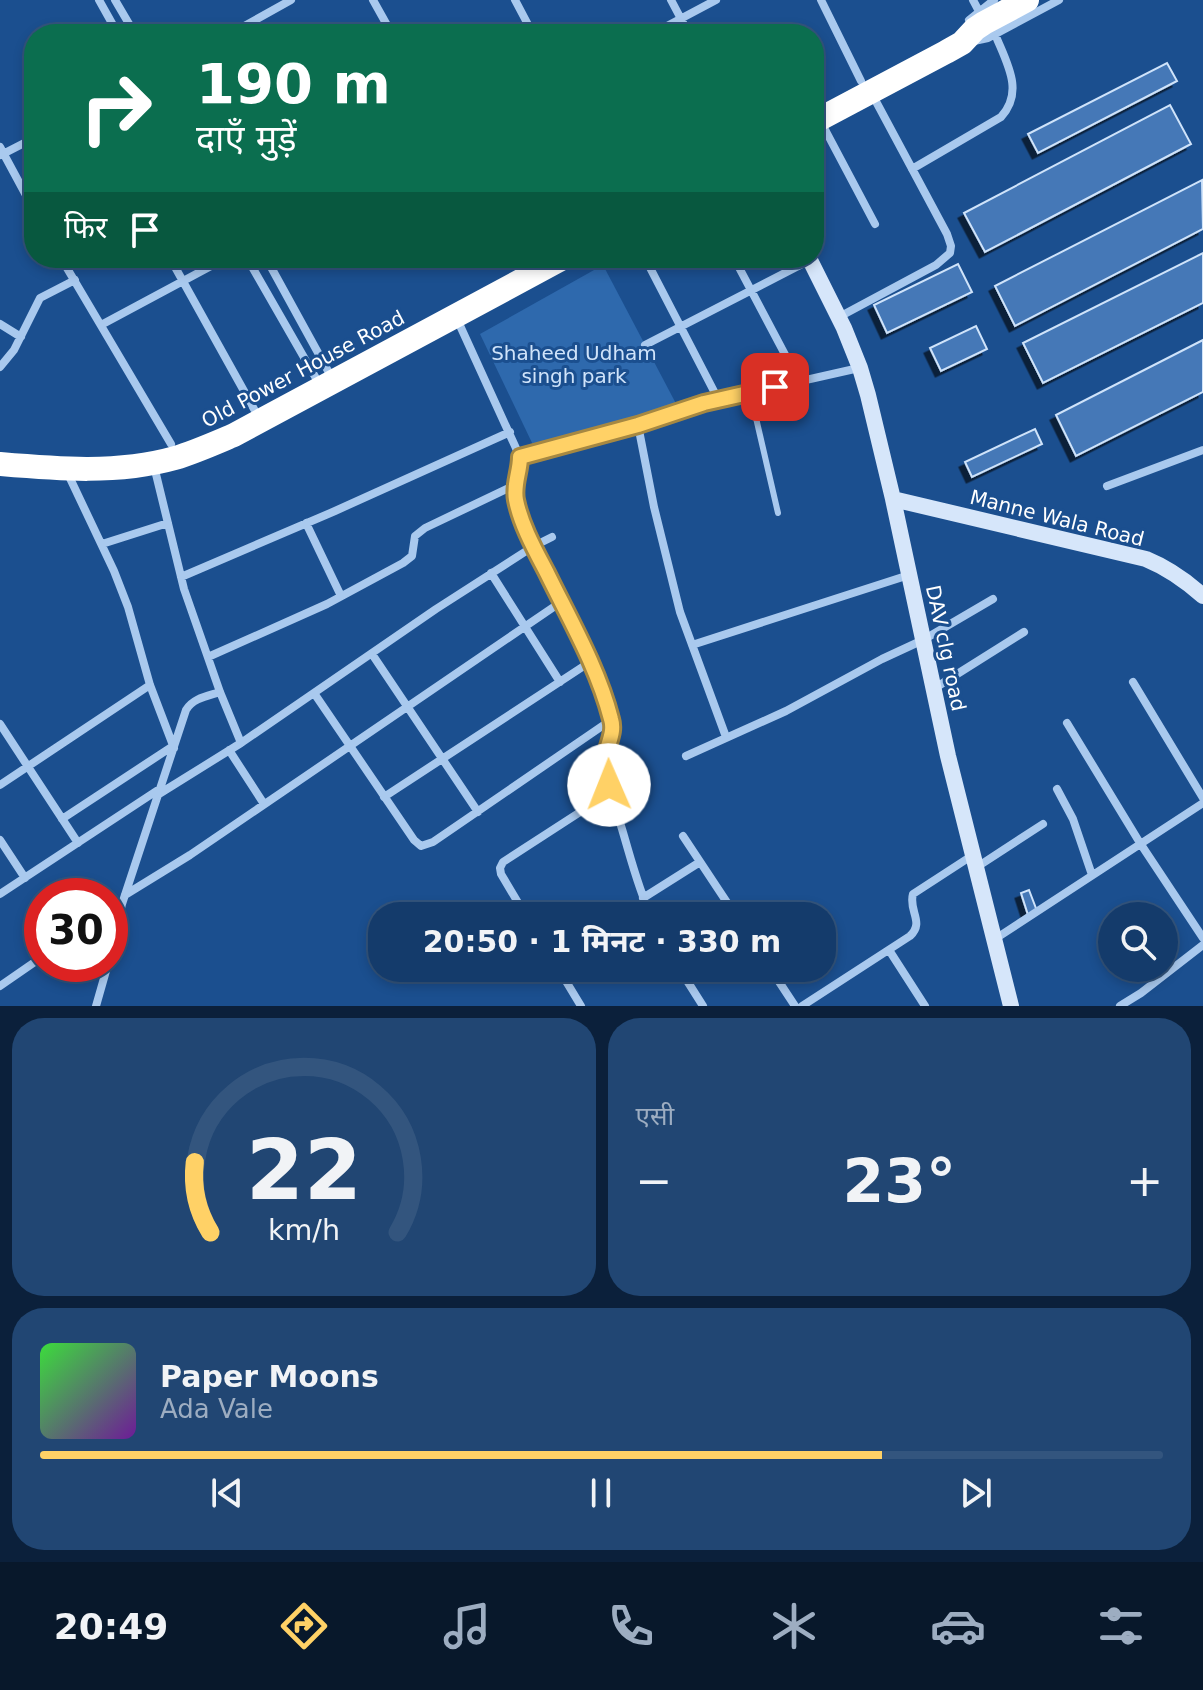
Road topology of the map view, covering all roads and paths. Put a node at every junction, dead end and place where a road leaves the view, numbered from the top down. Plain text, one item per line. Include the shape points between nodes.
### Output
1 (99, 0) edge
2 (115, 0) edge
3 (291, 0) edge
4 (373, 0) edge
5 (515, 0) edge
6 (671, 0) edge
7 (716, 0) edge
8 (821, 0) edge
9 (973, 0) edge
10 (1027, 0) edge
11 (1059, 0) edge
12 (681, 20) junction
13 (112, 24) edge
14 (129, 24) edge
15 (248, 24) edge
16 (386, 24) edge
17 (528, 24) edge
18 (673, 24) edge
19 (683, 24) edge
20 (979, 24) edge
21 (866, 87) junction
22 (824, 111) edge
23 (824, 131) edge
24 (24, 142) edge
25 (1, 152) edge
26 (912, 169) junction
27 (24, 192) edge
28 (875, 224) dead end
29 (67, 268) edge
30 (176, 268) edge
31 (207, 268) edge
32 (253, 268) edge
33 (271, 268) edge
34 (511, 268) edge
35 (545, 268) edge
36 (650, 268) edge
37 (739, 268) edge
38 (792, 268) edge
39 (814, 268) edge
40 (75, 280) junction
41 (183, 281) junction
42 (751, 290) junction
43 (836, 310) junction
44 (456, 316) junction
45 (0, 324) edge
46 (101, 325) junction
47 (680, 326) junction
48 (21, 337) junction
49 (645, 345) dead end
50 (0, 367) edge
51 (860, 368) junction
52 (324, 378) junction
53 (799, 381) junction
54 (750, 392) junction
55 (718, 399) junction
56 (254, 409) junction
57 (638, 425) junction
58 (510, 432) junction
59 (171, 444) junction
60 (1203, 450) edge
61 (1, 456) edge
62 (520, 457) junction
63 (154, 462) junction
64 (65, 469) junction
65 (515, 485) junction
66 (1107, 486) dead end
67 (893, 499) junction
68 (778, 513) dead end
69 (168, 523) junction
70 (306, 523) junction
71 (552, 537) dead end
72 (102, 544) junction
73 (534, 546) junction
74 (491, 573) junction
75 (909, 575) junction
76 (181, 577) junction
77 (341, 596) junction
78 (1203, 596) edge
79 (993, 599) dead end
80 (561, 602) junction
81 (526, 626) junction
82 (1024, 632) dead end
83 (923, 640) junction
84 (692, 645) junction
85 (372, 654) junction
86 (208, 657) junction
87 (590, 662) junction
88 (560, 682) junction
89 (1133, 682) dead end
90 (150, 685) junction
91 (934, 689) junction
92 (220, 692) junction
93 (314, 693) junction
94 (407, 707) junction
95 (611, 720) junction
96 (1067, 723) dead end
97 (0, 724) edge
98 (726, 737) junction
99 (241, 743) junction
100 (349, 746) junction
101 (173, 747) junction
102 (229, 750) junction
103 (686, 756) dead end
104 (442, 759) junction
105 (27, 767) junction
106 (0, 785) edge
107 (1057, 789) dead end
108 (160, 791) junction
109 (611, 792) junction
110 (384, 797) junction
111 (1203, 800) edge
112 (264, 804) junction
113 (478, 812) junction
114 (62, 819) junction
115 (1043, 824) dead end
116 (683, 836) dead end
117 (0, 840) edge
118 (78, 843) junction
119 (1140, 843) junction
120 (974, 861) junction
121 (700, 862) junction
122 (1092, 875) junction
123 (25, 878) joint
124 (24, 879) edge
125 (128, 888) edge
126 (0, 894) edge
127 (128, 897) edge
128 (643, 898) junction
129 (518, 902) edge
130 (645, 902) edge
131 (727, 902) edge
132 (1203, 938) edge
133 (994, 940) junction
134 (1203, 945) edge
135 (889, 950) junction
136 (24, 969) edge
137 (103, 982) edge
138 (566, 982) edge
139 (688, 982) edge
140 (779, 982) edge
141 (0, 986) edge
142 (96, 1006) edge
143 (581, 1006) edge
144 (703, 1006) edge
145 (795, 1006) edge
146 (802, 1006) edge
147 (925, 1006) edge
148 (1011, 1006) edge
149 (1120, 1006) edge

1 - 13 street
2 - 14 street
3 - 15 street
4 - 16 street
5 - 17 street
6 - 12 street
7 - 12 street
8 - 21 street
9 - 20 street
10 - 20 highway
11 - 20 street
12 - 18 street
12 - 19 street
20 - 21 highway via 939,39
20 - 26 street via 1011,77 1009,109
21 - 22 highway
21 - 26 street
23 - 28 street
24 - 25 street
25 - 27 street
26 - 43 street via 947,234 950,253 936,265
29 - 40 street
30 - 41 street
31 - 41 street
32 - 52 street
33 - 52 street
34 - 52 highway, Old Power House Road
35 - 44 highway, Old Power House Road
36 - 47 street
37 - 42 street
38 - 42 street
39 - 43 street, DAV clg road
40 - 46 street
40 - 48 street via 40,298
41 - 46 street
41 - 56 street
42 - 47 street
42 - 53 street
43 - 51 street, DAV clg road
44 - 52 highway, Old Power House Road
44 - 58 street
45 - 48 street
46 - 59 street
47 - 49 street
47 - 55 street
48 - 50 street
51 - 53 street
51 - 67 street, DAV clg road
52 - 56 highway, Old Power House Road
52 - 63 highway, Old Power House Road via 234,435
53 - 54 street
54 - 55 street
54 - 68 lane
55 - 57 street
56 - 59 highway, Old Power House Road
57 - 62 street
57 - 84 street via 676,597
58 - 62 street
58 - 70 street
59 - 61 highway, Old Power House Road via 90,455
60 - 66 street
61 - 64 highway, Old Power House Road
62 - 65 street
63 - 64 highway, Old Power House Road
63 - 69 street
64 - 72 street
65 - 73 street
65 - 77 street via 425,528 415,536 409,559
67 - 75 street, DAV clg road
67 - 78 street, Manne Wala Road via 1146,559
69 - 72 street
69 - 76 street
70 - 76 street
70 - 77 street
71 - 73 street
72 - 90 street via 128,607
73 - 74 street
73 - 80 street
74 - 81 street
74 - 85 street
75 - 83 street, DAV clg road
75 - 84 street
76 - 86 street
77 - 86 street
79 - 83 street
80 - 81 street
80 - 87 street
81 - 88 street
81 - 94 street
82 - 91 street
83 - 91 street, DAV clg road
83 - 98 street
84 - 98 street
85 - 93 street
85 - 94 street
86 - 92 street
87 - 88 street
87 - 95 street
88 - 104 street
89 - 111 street
90 - 101 street
90 - 105 street
91 - 120 street, DAV clg road
92 - 99 street
92 - 101 street via 189,706
93 - 99 street
93 - 100 street
94 - 100 street
94 - 104 street
95 - 109 street via 606,769
95 - 113 street
96 - 119 street
97 - 105 street
98 - 103 street
99 - 102 street
100 - 110 street
100 - 112 street
101 - 108 street
101 - 114 street
102 - 108 street
102 - 112 street
104 - 110 street
104 - 113 street
105 - 106 street
105 - 114 street
107 - 122 street
108 - 118 street
108 - 125 street
109 - 128 street
109 - 129 street via 503,862 501,874
110 - 113 street via 421,846
111 - 119 street
112 - 127 street
114 - 118 street
115 - 120 street
116 - 121 street
117 - 123 street
118 - 123 street
119 - 122 street
119 - 132 street
120 - 133 street, DAV clg road
120 - 135 street via 913,894 916,929
121 - 128 street
121 - 131 street
122 - 133 street
124 - 126 street
128 - 130 street
133 - 148 street, DAV clg road
134 - 149 street
135 - 146 street
135 - 147 street
136 - 141 street
137 - 142 street
138 - 143 street
139 - 144 street
140 - 145 street

